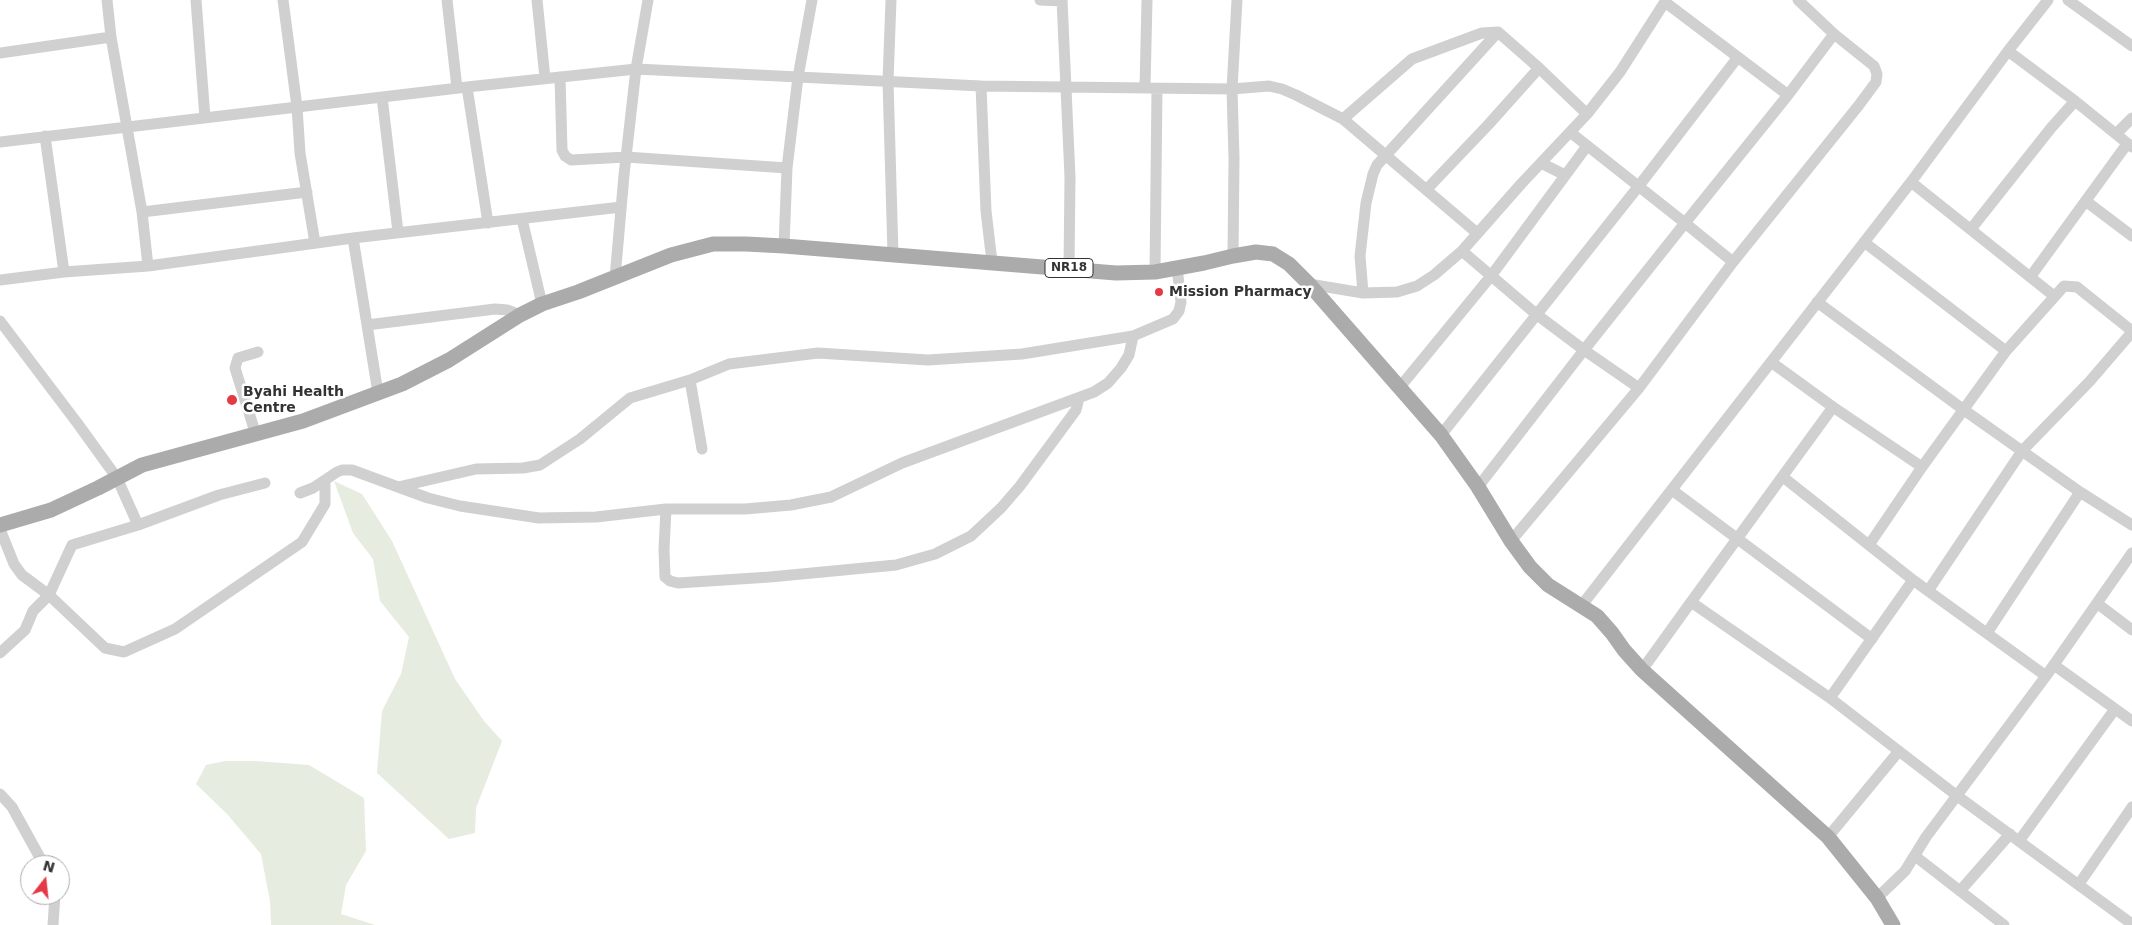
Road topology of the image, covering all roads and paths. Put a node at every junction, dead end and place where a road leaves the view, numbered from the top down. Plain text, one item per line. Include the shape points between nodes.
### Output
1 (107, 0) edge
2 (196, 0) edge
3 (283, 0) edge
4 (447, 0) edge
5 (537, 0) edge
6 (648, 0) edge
7 (812, 0) edge
8 (891, 0) edge
9 (1040, 0) edge
10 (1062, 0) edge
11 (1147, 0) edge
12 (1237, 0) edge
13 (1798, 0) edge
14 (2048, 0) edge
15 (2068, 0) edge
16 (1665, 1) edge
17 (1498, 32) junction
18 (1834, 34) junction
19 (111, 37) junction
20 (2132, 46) edge
21 (2008, 51) junction
22 (0, 53) edge
23 (1738, 57) junction
24 (1539, 68) junction
25 (636, 69) junction
26 (560, 77) junction
27 (798, 77) junction
28 (545, 78) junction
29 (888, 81) junction
30 (981, 86) junction
31 (462, 87) junction
32 (1067, 88) junction
33 (1144, 88) junction
34 (1157, 88) junction
35 (1232, 90) junction
36 (1788, 95) junction
37 (382, 97) junction
38 (2075, 101) junction
39 (297, 107) junction
40 (1588, 114) junction
41 (205, 118) junction
42 (2132, 118) edge
43 (1342, 119) junction
44 (126, 128) junction
45 (1570, 132) junction
46 (2116, 134) junction
47 (46, 136) junction
48 (0, 142) edge
49 (1586, 146) junction
50 (2130, 146) edge
51 (1385, 154) junction
52 (626, 157) junction
53 (1541, 163) junction
54 (787, 168) junction
55 (1565, 175) junction
56 (1912, 182) junction
57 (1638, 187) junction
58 (1427, 190) junction
59 (306, 192) junction
60 (2087, 202) junction
61 (621, 207) junction
62 (142, 212) junction
63 (522, 219) junction
64 (488, 223) junction
65 (1685, 223) junction
66 (1971, 229) junction
67 (398, 232) junction
68 (1477, 233) junction
69 (2132, 236) edge
70 (353, 238) junction
71 (1864, 242) junction
72 (315, 243) junction
73 (784, 246) junction
74 (1462, 251) junction
75 (893, 254) junction
76 (1233, 256) junction
77 (992, 262) junction
78 (1733, 262) junction
79 (148, 266) junction
80 (1177, 267) junction
81 (1069, 268) junction
82 (64, 272) junction
83 (1154, 272) junction
84 (1490, 276) junction
85 (2031, 276) junction
86 (615, 278) junction
87 (0, 280) edge
88 (1309, 284) junction
89 (1363, 293) junction
90 (2054, 296) junction
91 (1817, 302) junction
92 (542, 304) junction
93 (520, 314) junction
94 (1536, 314) junction
95 (0, 321) edge
96 (367, 326) junction
97 (2132, 332) edge
98 (1133, 336) junction
99 (1584, 350) junction
100 (2006, 351) junction
101 (258, 352) dead end
102 (1771, 362) junction
103 (690, 380) junction
104 (1400, 387) junction
105 (1639, 388) junction
106 (378, 393) junction
107 (1079, 398) junction
108 (1833, 407) junction
109 (1964, 410) junction
110 (256, 435) junction
111 (1440, 435) junction
112 (702, 449) dead end
113 (2022, 451) junction
114 (1922, 467) junction
115 (1783, 477) junction
116 (117, 478) junction
117 (325, 480) junction
118 (265, 483) dead end
119 (398, 486) junction
120 (1478, 487) junction
121 (1672, 490) junction
122 (2080, 492) junction
123 (300, 493) dead end
124 (666, 509) junction
125 (0, 525) edge
126 (138, 525) junction
127 (2132, 525) edge
128 (0, 529) edge
129 (1738, 539) junction
130 (1511, 541) junction
131 (1868, 545) junction
132 (2132, 553) edge
133 (1913, 580) junction
134 (1928, 591) junction
135 (49, 596) junction
136 (1691, 602) junction
137 (2098, 604) junction
138 (1582, 605) junction
139 (2132, 630) edge
140 (1987, 633) junction
141 (1872, 639) junction
142 (0, 653) edge
143 (2054, 665) junction
144 (1642, 670) junction
145 (2046, 676) junction
146 (1830, 698) junction
147 (2115, 709) junction
148 (2132, 722) edge
149 (1898, 750) junction
150 (0, 794) edge
151 (1956, 795) junction
152 (2132, 807) edge
153 (1828, 837) junction
154 (2015, 837) junction
155 (38, 855) edge
156 (1915, 856) junction
157 (2079, 884) junction
158 (1960, 891) junction
159 (1878, 898) junction
160 (54, 905) edge
161 (2132, 924) edge
162 (53, 925) edge
163 (1893, 925) edge
164 (2004, 925) edge

1 - 19 street
2 - 41 street
3 - 39 street
4 - 31 street
5 - 28 street
6 - 25 street
7 - 27 street
8 - 29 street
9 - 10 street
10 - 32 street
11 - 33 street
12 - 35 street
13 - 18 street
14 - 21 street
15 - 20 street
16 - 23 street
16 - 40 street via 1620,72
17 - 24 street
17 - 43 street via 1482,34 1412,59
17 - 51 street
18 - 36 street
18 - 78 street via 1874,66 1876,82
19 - 22 street
19 - 44 street
21 - 38 street
21 - 56 street
23 - 36 street
23 - 57 street
24 - 40 street
24 - 58 street
25 - 26 street
25 - 27 street
25 - 52 street
26 - 28 street
26 - 52 street via 562,150 566,156 571,160
27 - 29 street
27 - 54 street
28 - 31 street
29 - 30 street
29 - 75 street
30 - 32 street
30 - 77 street via 986,211
31 - 37 street
31 - 64 street
32 - 33 street
32 - 81 street
33 - 34 street
34 - 35 street
34 - 83 street
35 - 43 street via 1269,86 1282,89 1318,104
35 - 76 street
36 - 65 street
37 - 39 street
37 - 67 street
38 - 46 street
38 - 66 street
39 - 41 street
39 - 59 street
40 - 45 street
41 - 44 street
42 - 46 street
43 - 51 street
44 - 47 street
44 - 62 street
45 - 49 street
45 - 53 street
46 - 50 street
47 - 48 street
47 - 82 street
49 - 55 street
49 - 57 street
50 - 60 street
51 - 58 street
51 - 89 street via 1373,174 1366,203 1360,256
52 - 54 street
52 - 61 street
53 - 55 street
53 - 68 street
54 - 73 street
55 - 84 street
56 - 66 street
56 - 71 street
57 - 65 street
57 - 94 street
58 - 68 street
59 - 62 street
59 - 72 street
60 - 69 street
60 - 85 street
61 - 63 street
61 - 86 street
62 - 79 street
63 - 64 street
63 - 92 street
64 - 67 street
65 - 78 street
65 - 99 street
66 - 85 street
67 - 70 street
68 - 74 street
70 - 72 street
70 - 96 street
71 - 91 street
71 - 100 street
72 - 79 street
73 - 75 main road, NR18
73 - 86 main road, NR18 via 712,244 671,255
74 - 84 street
74 - 89 street via 1418,286 1398,292
75 - 77 main road, NR18
76 - 80 main road, NR18
76 - 88 main road, NR18 via 1256,252 1273,254 1289,264
77 - 81 main road, NR18
78 - 105 street
79 - 82 street
80 - 83 main road, NR18
80 - 98 street via 1179,311 1173,319
81 - 83 main road, NR18 via 1116,273
82 - 87 street
84 - 94 street
84 - 104 street
85 - 90 street
86 - 92 main road, NR18
88 - 89 street
88 - 104 main road, NR18
90 - 97 street via 2064,286 2077,287
90 - 100 street
91 - 102 street
91 - 109 street
92 - 93 main road, NR18
93 - 96 street via 495,309
93 - 106 main road, NR18 via 448,360
94 - 99 street
94 - 111 street
95 - 116 street
96 - 106 street
97 - 113 street
98 - 103 street via 1022,354 928,360 818,353 729,364
98 - 107 street via 1128,355 1108,383
99 - 105 street
99 - 120 street
100 - 109 street
101 - 110 street via 238,358 235,368
102 - 108 street
102 - 121 street
103 - 112 street
103 - 119 street via 630,398 580,439 540,465 476,469
104 - 111 main road, NR18
105 - 130 street
106 - 110 main road, NR18
107 - 124 street via 902,463 831,497 792,505 745,509
107 - 124 street via 1076,410 1020,486 971,536 935,554 896,565 770,577 670,581 665,577
108 - 114 street
108 - 115 street
109 - 113 street
109 - 114 street
110 - 116 main road, NR18 via 158,459
111 - 120 main road, NR18
113 - 122 street
113 - 134 street
114 - 131 street
115 - 129 street
115 - 131 street
116 - 125 main road, NR18 via 51,510
116 - 126 street
117 - 119 street via 337,472 352,470
117 - 123 street
117 - 135 street via 326,504 302,542 175,629 124,652 106,648
118 - 126 street via 218,495
119 - 124 street via 460,506 540,518 596,517
120 - 130 main road, NR18
121 - 129 street
121 - 138 street
122 - 127 street
122 - 140 street
126 - 135 street via 72,545
128 - 135 street via 22,575
129 - 136 street
129 - 141 street
130 - 138 main road, NR18 via 1548,585
131 - 133 street
132 - 137 street
133 - 134 street
133 - 141 street
134 - 140 street
135 - 142 street via 33,611 25,630
136 - 144 street
136 - 146 street
137 - 139 street
137 - 143 street
138 - 144 main road, NR18 via 1597,616
140 - 145 street
141 - 146 street
143 - 145 street
143 - 147 street
144 - 153 main road, NR18
145 - 151 street
146 - 149 street
147 - 148 street
147 - 154 street
149 - 151 street
149 - 153 street
150 - 155 street
151 - 154 street
151 - 156 street
152 - 157 street
153 - 159 main road, NR18
154 - 157 street
154 - 158 street
156 - 158 street
156 - 159 street
157 - 161 street
158 - 164 street
159 - 163 main road, NR18
160 - 162 street

